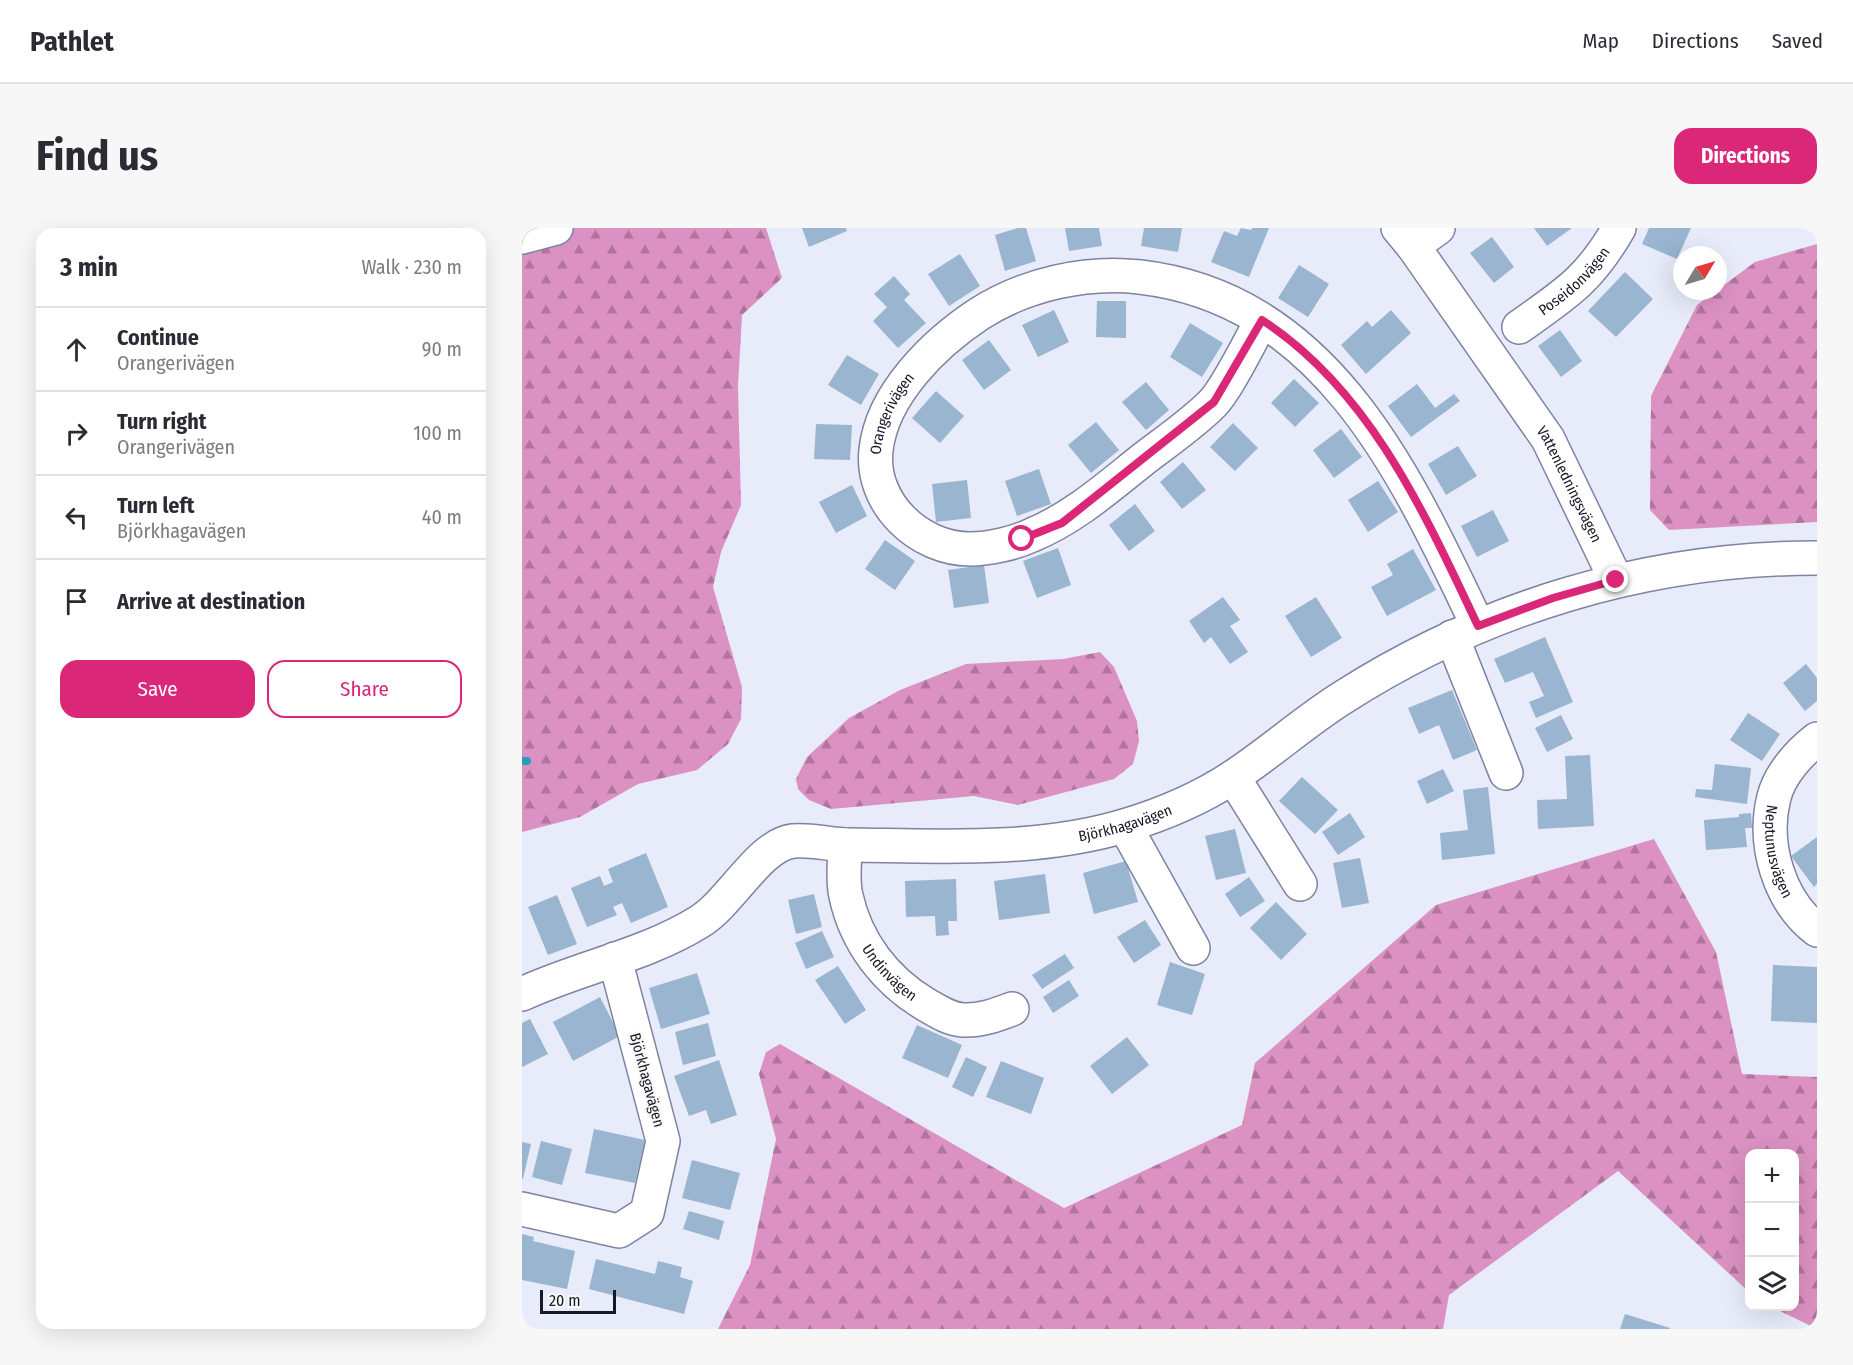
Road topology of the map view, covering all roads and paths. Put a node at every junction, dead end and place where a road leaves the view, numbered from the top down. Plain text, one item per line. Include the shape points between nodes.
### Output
1 (556, 228) edge
2 (1619, 228) edge
3 (1417, 234) edge
4 (522, 237) edge
5 (1262, 320) junction
6 (1519, 327) dead end
7 (1817, 558) edge
8 (1616, 580) junction
9 (1465, 631) junction
10 (1817, 739) edge
11 (1506, 773) dead end
12 (1233, 777) junction
13 (1125, 826) junction
14 (845, 845) junction
15 (1300, 884) dead end
16 (1817, 930) edge
17 (1193, 948) dead end
18 (615, 958) junction
19 (522, 994) edge
20 (1012, 1009) dead end
21 (522, 1209) edge

1 - 4 street
2 - 6 street, Poseidonvägen via 1602,259 1576,287
3 - 8 street, Vattenledningsvägen via 1548,439
5 - 5 street, Orangerivägen via 1216,295 1167,281 1123,276 1079,278 1036,288 992,306 968,321 928,357 899,391 876,449 877,477 888,503 908,527 938,543 970,549 1022,539 1062,523 1214,402
5 - 9 street, Orangerivägen via 1307,353 1340,386 1384,448 1419,505
7 - 8 street via 1767,558
8 - 9 street, Björkhagavägen via 1553,598
9 - 11 street, Orangerivägen
9 - 12 street, Björkhagavägen via 1340,699
10 - 16 street, Neptunusvägen via 1788,770 1774,797 1770,838 1780,882 1803,919
12 - 13 street, Björkhagavägen
12 - 15 street
13 - 14 street, Björkhagavägen via 1065,839 1003,845
13 - 17 street
14 - 18 street, Björkhagavägen via 794,841 776,846 700,921
14 - 20 street, Undinvägen via 845,893 854,924 885,973 907,993 941,1014 960,1020 980,1020
18 - 19 street, Björkhagavägen
18 - 21 street, Björkhagavägen via 663,1141 647,1213 619,1231

